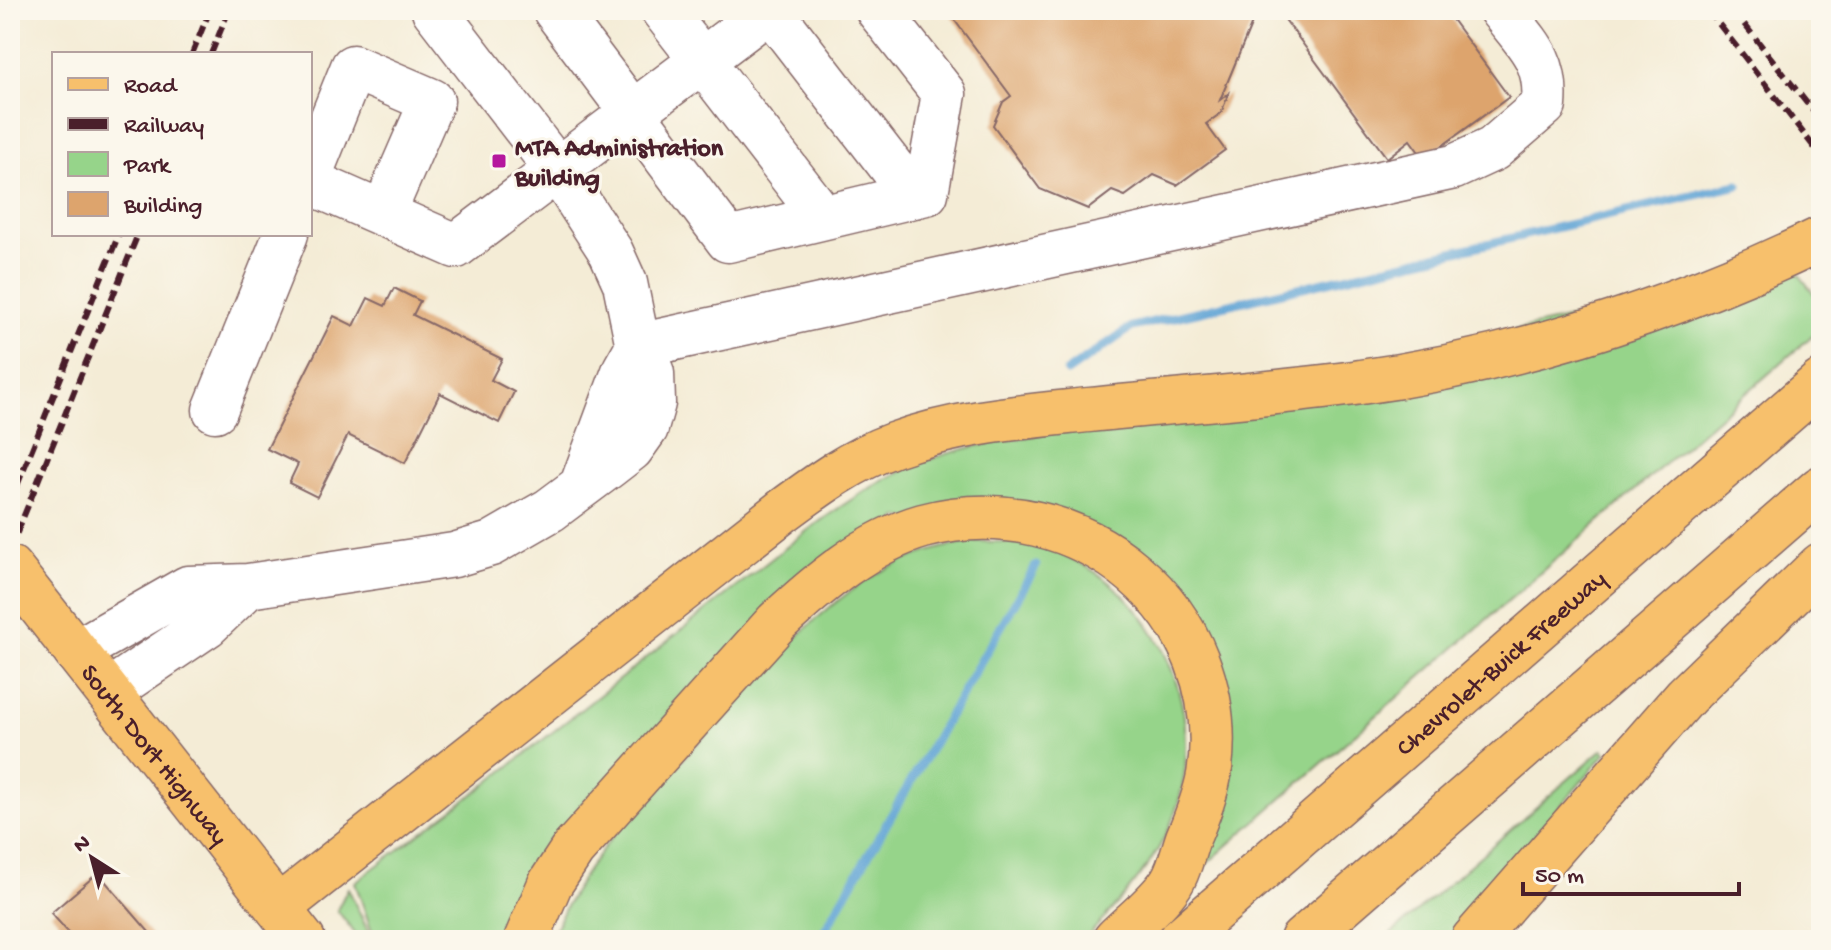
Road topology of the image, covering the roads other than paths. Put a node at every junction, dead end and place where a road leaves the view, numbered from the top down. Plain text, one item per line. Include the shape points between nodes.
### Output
1 (434, 10) edge
2 (555, 10) edge
3 (663, 10) edge
4 (770, 10) edge
5 (878, 10) edge
6 (1501, 10) edge
7 (703, 61) junction
8 (633, 114) junction
9 (312, 169) edge
10 (559, 172) junction
11 (312, 183) edge
12 (914, 196) junction
13 (383, 214) junction
14 (823, 217) junction
15 (285, 236) edge
16 (1803, 248) edge
17 (638, 346) junction
18 (1821, 382) edge
19 (215, 410) dead end
20 (1821, 488) edge
21 (1821, 565) edge
22 (10, 568) edge
23 (248, 586) junction
24 (76, 652) junction
25 (108, 692) junction
26 (290, 924) edge
27 (526, 940) edge
28 (1115, 940) edge
29 (1180, 940) edge
30 (1302, 940) edge
31 (1473, 940) edge

1 - 10 lane
2 - 8 lane
3 - 7 lane
4 - 7 lane
4 - 12 lane
5 - 12 lane via 944,94 926,193
6 - 17 lane via 1539,58 1546,81 1544,105 1493,149 1454,167
7 - 8 lane
7 - 14 lane
8 - 10 lane
8 - 14 lane via 728,240
9 - 13 lane via 353,67 432,101
10 - 13 lane via 456,246
10 - 17 lane via 620,273 634,313
11 - 13 lane
12 - 14 lane
15 - 19 lane
16 - 26 main road via 1598,328 1456,364 1355,383 968,424 880,450 821,482 784,510
17 - 23 lane via 582,485 550,510 491,544 454,555
18 - 29 main road, Chevrolet-Buick Freeway
20 - 30 main road
21 - 31 main road via 1686,696
22 - 24 main road, South Dort Highway
23 - 24 lane via 188,588
23 - 25 lane via 207,625
24 - 25 main road, South Dort Highway
25 - 26 main road, South Dort Highway
27 - 28 main road via 550,884 573,849 811,590 850,562 921,527 963,518 1006,517 1079,536 1138,575 1181,628 1197,663 1210,737 1201,808 1171,883

